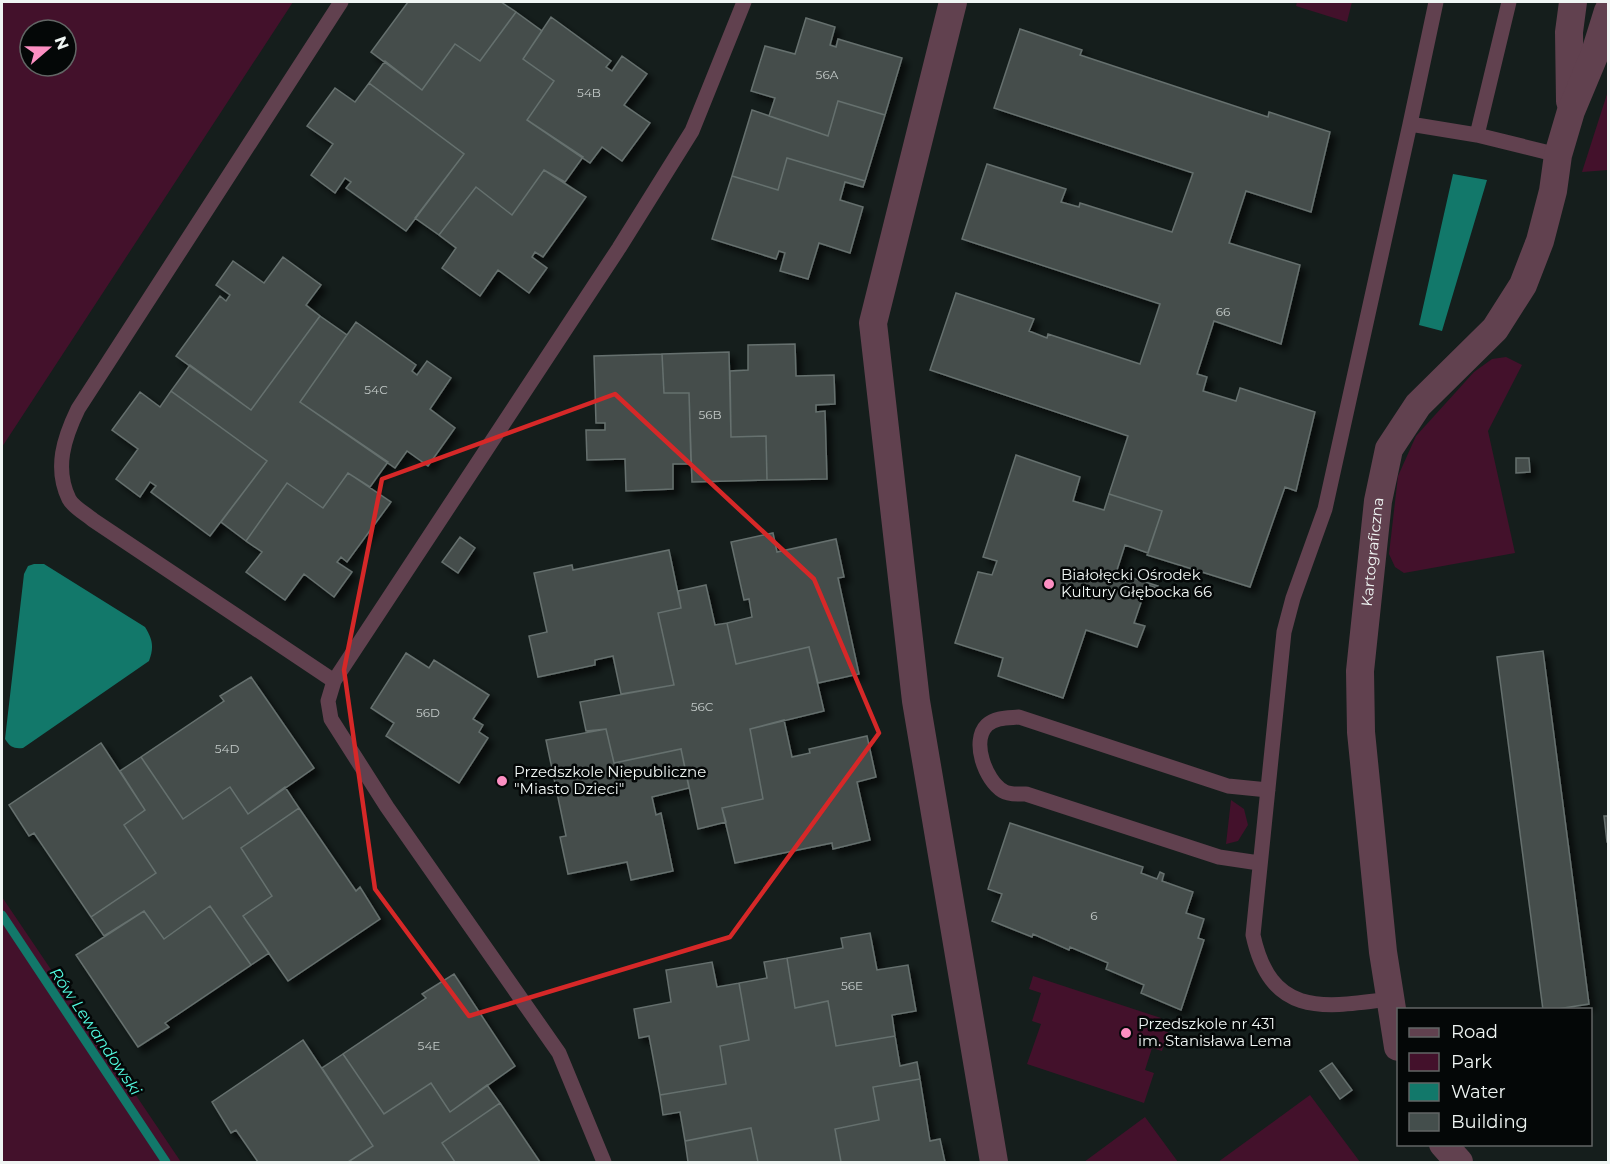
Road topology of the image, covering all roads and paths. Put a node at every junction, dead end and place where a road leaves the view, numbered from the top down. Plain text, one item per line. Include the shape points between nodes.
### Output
1 (341, 2) edge
2 (744, 2) edge
3 (948, 2) edge
4 (1436, 2) edge
5 (1509, 2) edge
6 (1573, 2) edge
7 (1608, 11) edge
8 (1571, 111) junction
9 (1410, 124) junction
10 (1477, 135) junction
11 (1558, 155) junction
12 (334, 681) junction
13 (1268, 790) junction
14 (1259, 863) junction
15 (1390, 999) junction
16 (1397, 1041) edge
17 (1445, 1146) edge
18 (604, 1162) edge
19 (994, 1162) edge
20 (1459, 1162) edge

1 - 12 lane via 78,410 64,437 61,471 70,500 93,520
2 - 12 lane via 692,131 620,248
3 - 19 street via 873,322 916,701
4 - 9 lane
5 - 10 lane
6 - 8 street, Kartograficzna via 1569,32
7 - 8 street, Kartograficzna
8 - 11 street, Kartograficzna
9 - 10 lane
9 - 13 lane via 1325,509 1284,632
10 - 11 lane
11 - 15 street, Kartograficzna via 1545,225 1523,285 1495,329 1418,405 1389,449 1378,501 1360,671 1361,732
12 - 18 lane via 328,700 331,719 387,807 559,1053
13 - 14 lane
13 - 14 lane via 1228,786 1019,717 997,719 981,735 989,780 1005,793 1026,794 1219,857
14 - 15 lane via 1253,935 1268,976 1303,1003 1335,1006
15 - 16 street, Kartograficzna
17 - 20 street

